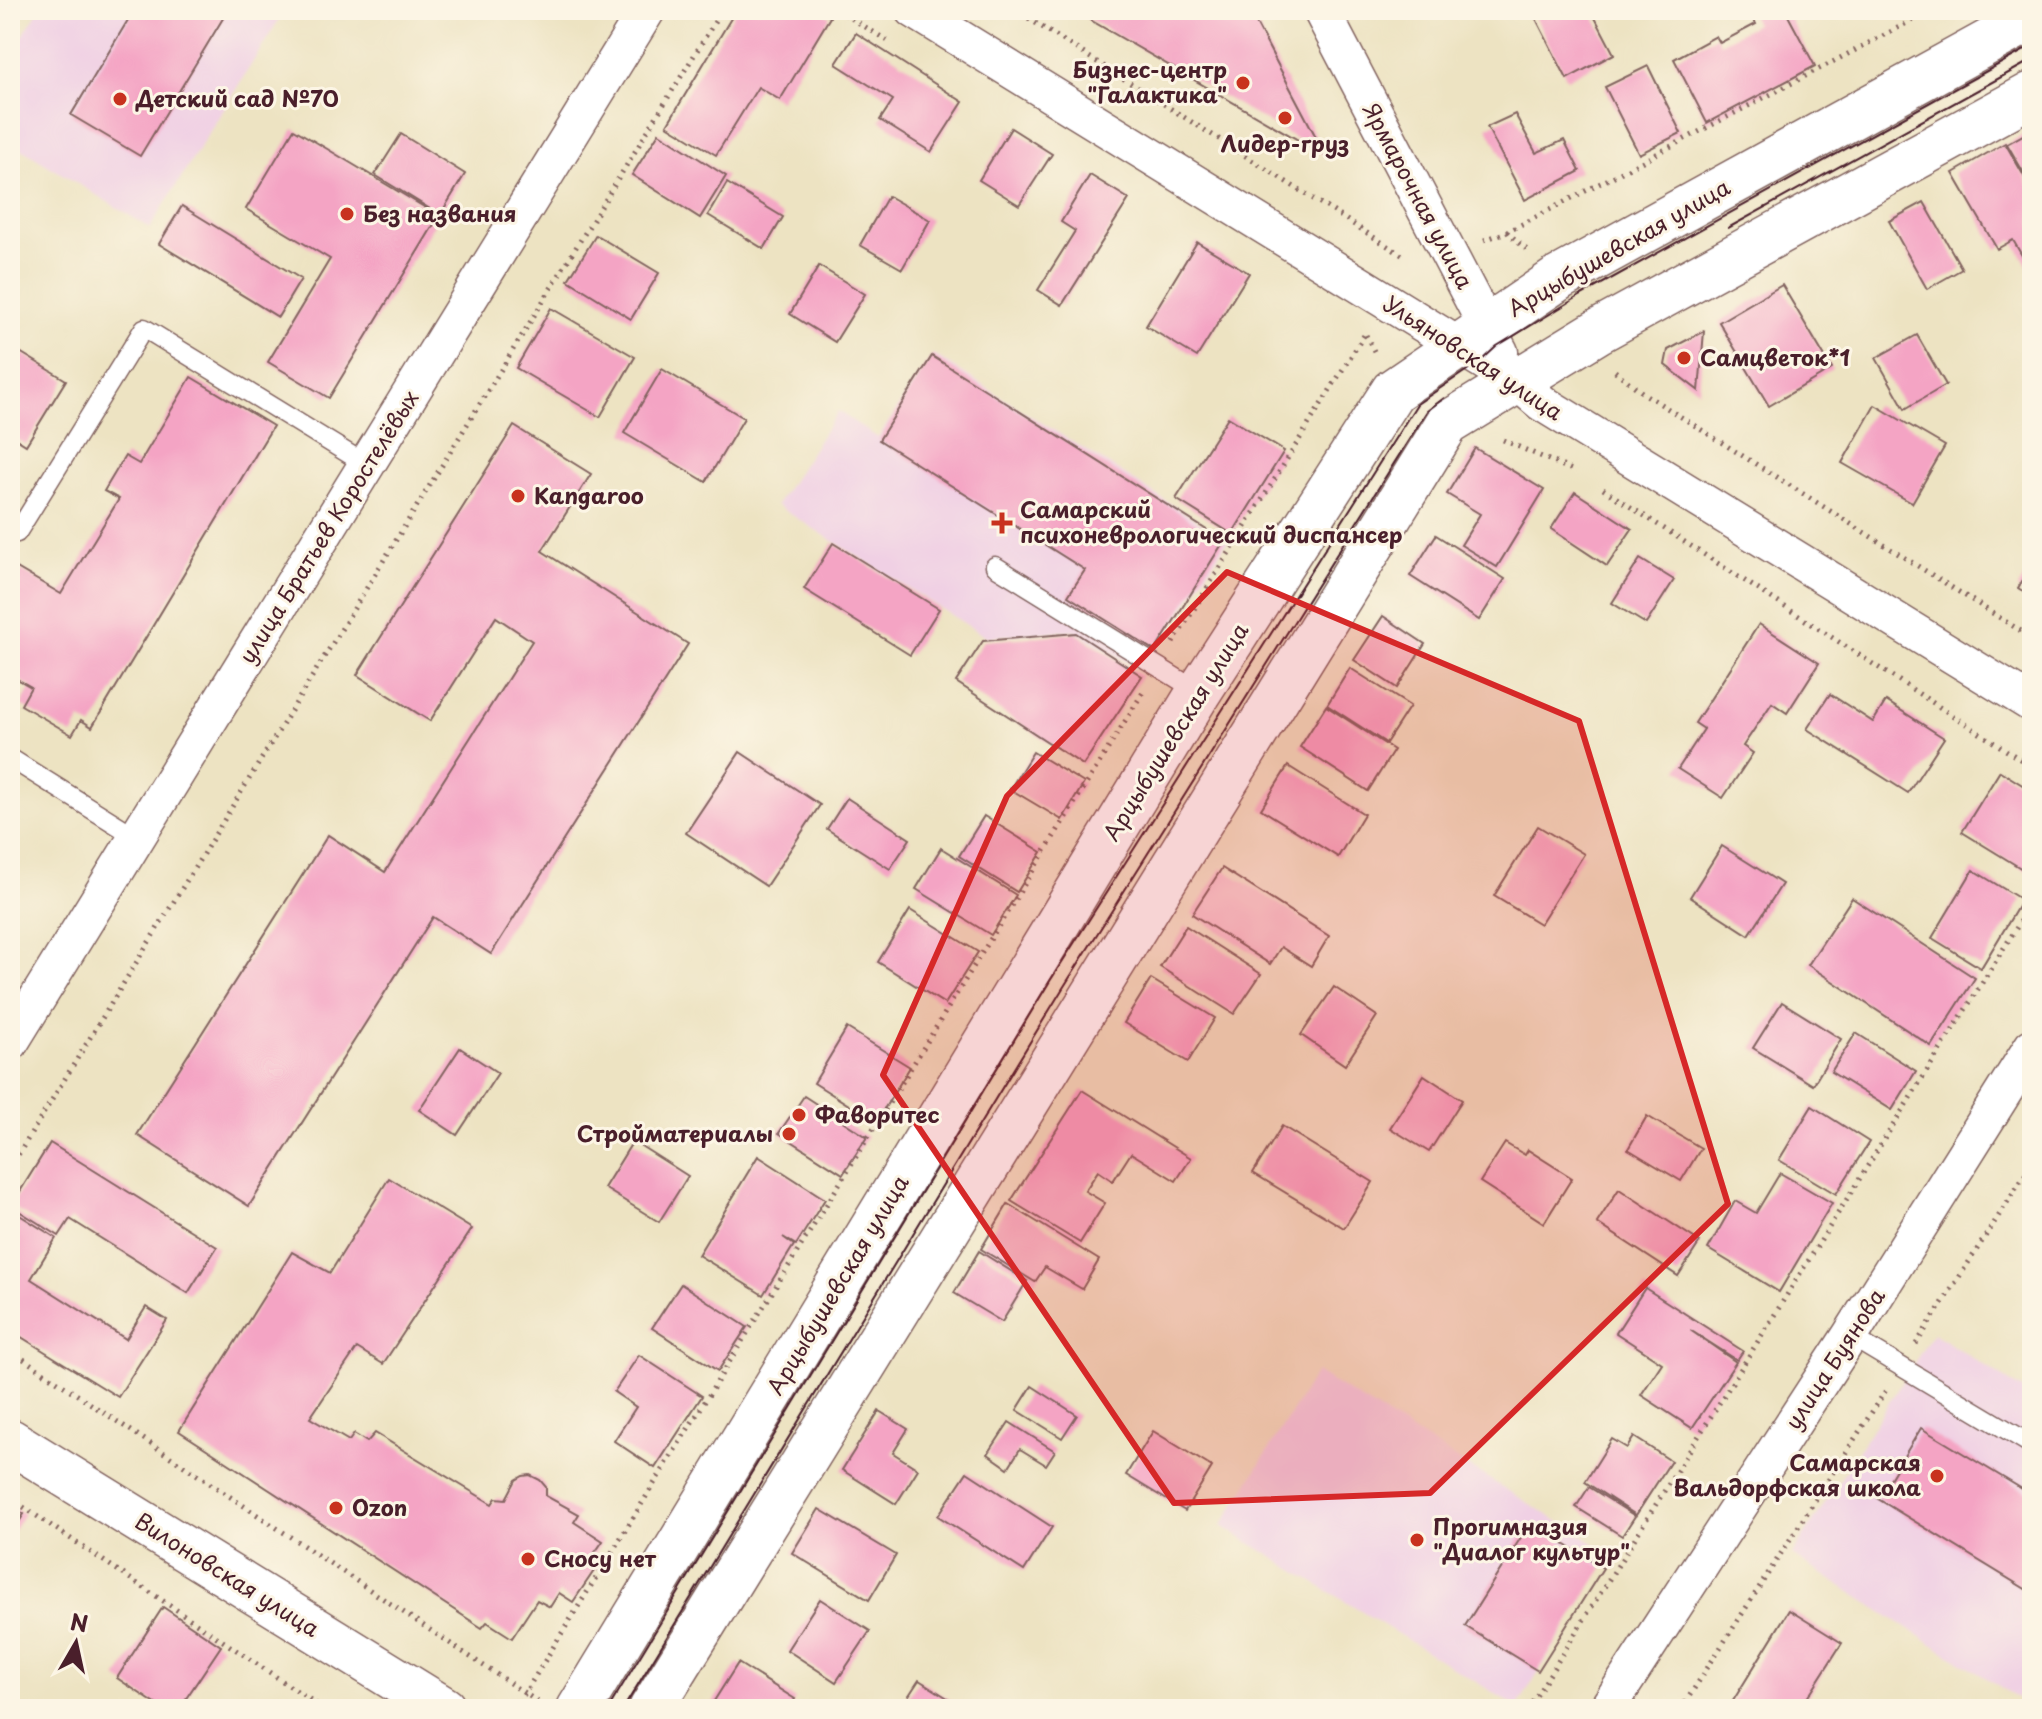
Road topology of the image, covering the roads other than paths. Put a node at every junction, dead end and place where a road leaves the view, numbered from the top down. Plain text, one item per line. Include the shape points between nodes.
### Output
1 (647, 10) edge
2 (914, 10) edge
3 (1321, 10) edge
4 (2032, 18) edge
5 (2032, 94) edge
6 (1472, 335) junction
7 (1516, 381) junction
8 (367, 465) junction
9 (17, 533) dead end
10 (995, 566) dead end
11 (1199, 692) junction
12 (2032, 704) edge
13 (10, 758) edge
14 (138, 838) junction
15 (10, 1043) edge
16 (2032, 1047) edge
17 (1850, 1336) junction
18 (10, 1441) edge
19 (2032, 1445) edge
20 (444, 1709) edge
21 (579, 1709) edge
22 (651, 1709) edge
23 (1607, 1709) edge

1 - 8 street, улица Братьев Коростелёвых
2 - 6 street, Ульяновская улица via 1387,302
3 - 6 street, Ярмарочная улица via 1448,252
4 - 6 main road, Арцыбушевская улица via 1559,278
5 - 7 main road
6 - 7 street, Ярмарочная улица
6 - 11 main road, Арцыбушевская улица via 1393,391
7 - 12 street, Ульяновская улица via 1542,403
7 - 22 main road via 1447,424
8 - 9 lane via 144,328
8 - 14 street, улица Братьев Коростелёвых
10 - 11 lane
11 - 21 main road, Арцыбушевская улица
13 - 14 lane
14 - 15 street, улица Братьев Коростелёвых
16 - 17 street, улица Буянова
17 - 19 lane
17 - 23 street, улица Буянова
18 - 20 main road, Вилоновская улица

